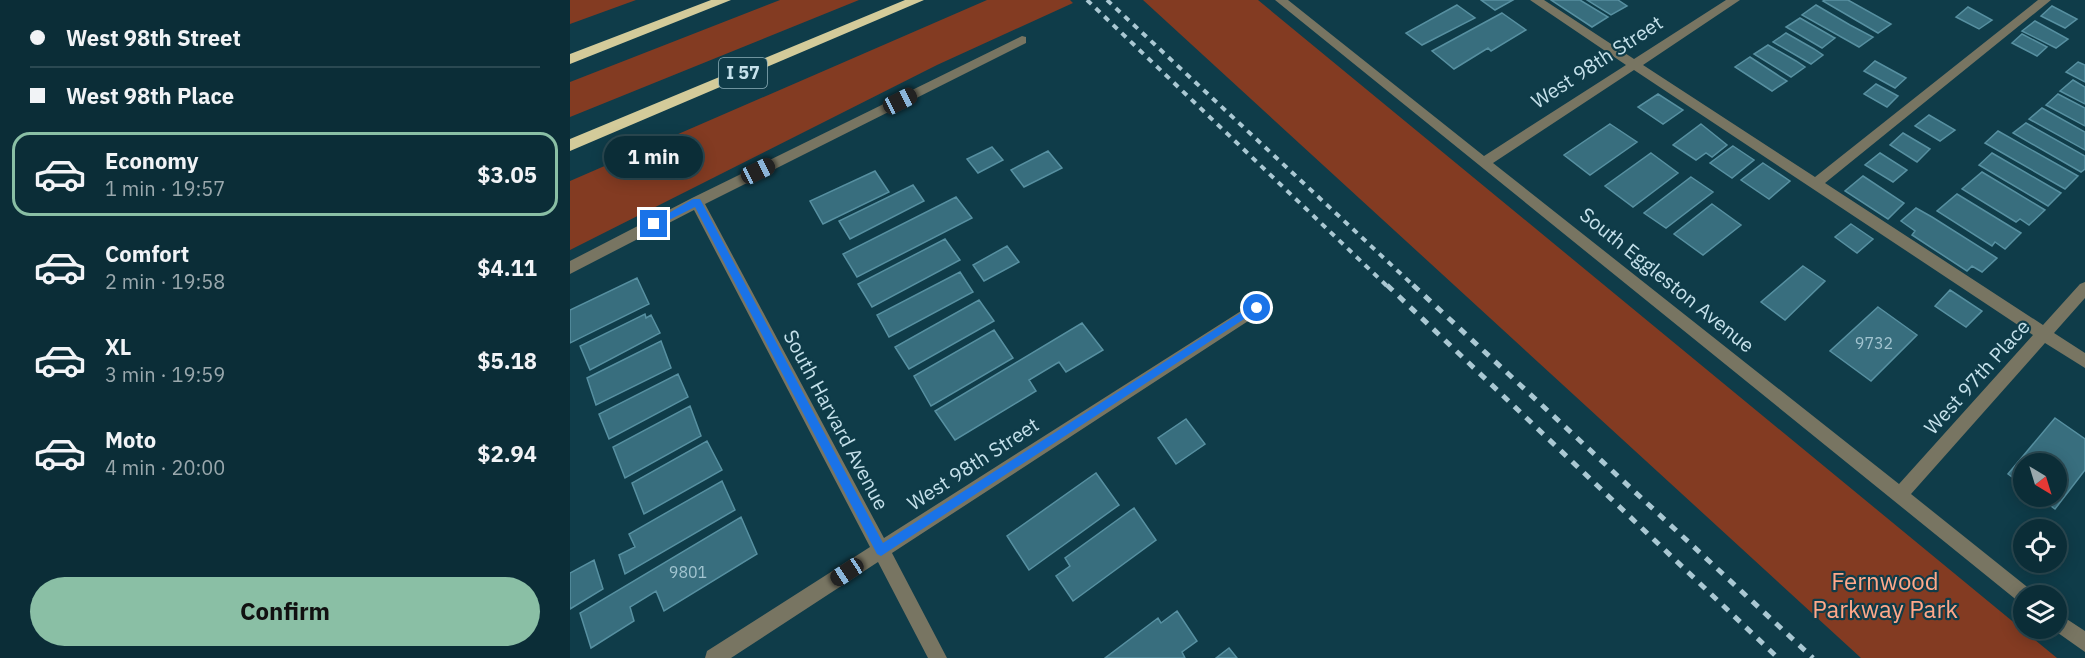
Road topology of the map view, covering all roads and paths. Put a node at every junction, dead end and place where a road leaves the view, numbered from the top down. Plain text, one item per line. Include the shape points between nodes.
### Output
1 (724, 0) edge
2 (917, 0) edge
3 (1281, 0) edge
4 (1536, 0) edge
5 (1734, 0) edge
6 (2045, 0) edge
7 (1022, 40) dead end
8 (570, 59) edge
9 (1634, 64) junction
10 (570, 145) edge
11 (1484, 162) junction
12 (1815, 184) junction
13 (696, 202) junction
14 (570, 268) edge
15 (2085, 288) edge
16 (1257, 308) dead end
17 (2043, 334) junction
18 (2085, 361) edge
19 (1899, 495) junction
20 (881, 550) junction
21 (2013, 586) edge
22 (2067, 629) edge
23 (2085, 643) edge
24 (714, 658) edge
25 (938, 658) edge

1 - 8 highway
2 - 10 highway, I 57
3 - 11 street, South Eggleston Avenue
4 - 9 street
5 - 9 street, West 98th Street
6 - 12 street
7 - 13 street
9 - 11 street, West 98th Street
9 - 12 street
11 - 19 street, South Eggleston Avenue
12 - 17 street
13 - 14 street
13 - 20 street, South Harvard Avenue
15 - 17 street, West 97th Place
16 - 20 street, West 98th Street
17 - 18 street
17 - 19 street, West 97th Place
19 - 21 street, South Eggleston Avenue
20 - 24 street, West 98th Street
20 - 25 street, South Harvard Avenue
22 - 23 street

